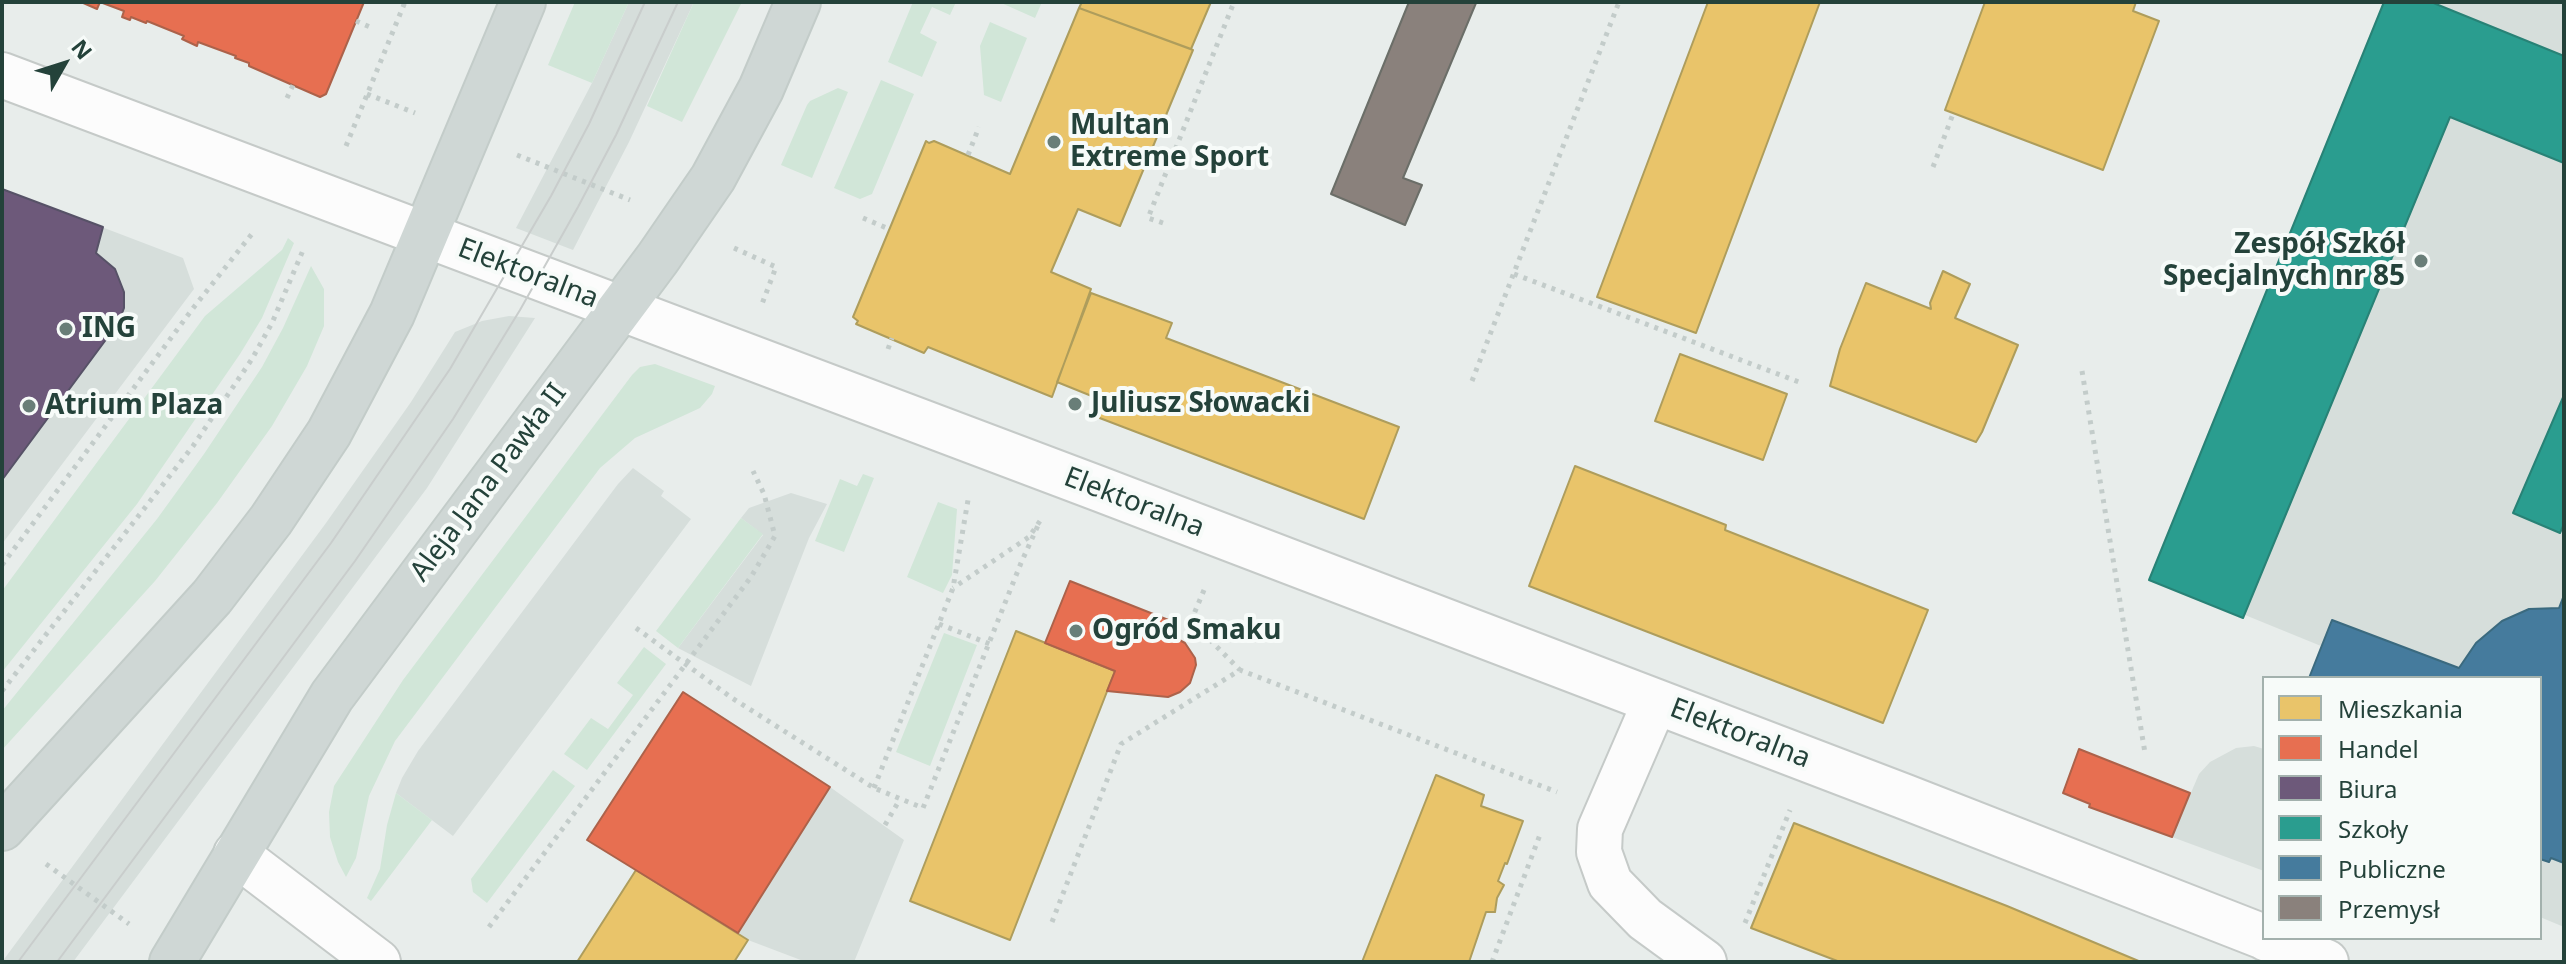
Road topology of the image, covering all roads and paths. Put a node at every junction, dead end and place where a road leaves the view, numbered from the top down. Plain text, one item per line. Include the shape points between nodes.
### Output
1 (405, 2) edge
2 (523, 2) edge
3 (798, 2) edge
4 (1234, 2) edge
5 (1619, 2) edge
6 (356, 21) dead end
7 (370, 27) dead end
8 (2, 75) edge
9 (293, 85) dead end
10 (367, 94) junction
11 (287, 98) dead end
12 (1953, 114) dead end
13 (425, 117) dead end
14 (979, 127) dead end
15 (507, 151) dead end
16 (968, 155) dead end
17 (341, 156) dead end
18 (1933, 167) dead end
19 (636, 203) dead end
20 (863, 218) dead end
21 (1163, 223) dead end
22 (258, 227) dead end
23 (889, 229) dead end
24 (425, 234) junction
25 (304, 249) dead end
26 (745, 253) dead end
27 (1514, 274) junction
28 (620, 309) junction
29 (760, 309) dead end
30 (892, 338) dead end
31 (888, 349) dead end
32 (2082, 371) dead end
33 (1472, 381) dead end
34 (1799, 382) dead end
35 (753, 471) dead end
36 (970, 495) dead end
37 (2, 565) edge
38 (1206, 585) dead end
39 (953, 588) junction
40 (939, 624) junction
41 (636, 628) dead end
42 (990, 644) junction
43 (685, 665) junction
44 (1240, 670) junction
45 (2, 691) edge
46 (1655, 702) junction
47 (2145, 753) dead end
48 (874, 788) junction
49 (1556, 791) junction
50 (900, 799) junction
51 (1551, 806) dead end
52 (1790, 809) dead end
53 (1607, 812) junction
54 (1546, 820) dead end
55 (885, 825) dead end
56 (2, 828) edge
57 (236, 854) junction
58 (38, 857) dead end
59 (1052, 922) dead end
60 (489, 927) dead end
61 (136, 930) dead end
62 (1740, 936) dead end
63 (2262, 937) edge
64 (2270, 940) edge
65 (172, 962) edge
66 (378, 962) edge
67 (1492, 962) edge
68 (1704, 962) edge
69 (2326, 962) edge

1 - 10 path
2 - 24 main road
3 - 28 main road, Aleja Jana Pawła II via 761,89 713,178
4 - 21 path via 1148,218
5 - 27 path
6 - 7 path
8 - 24 street, Elektoralna
9 - 11 path
10 - 13 path
10 - 17 path
12 - 18 path
14 - 16 path
15 - 19 path
20 - 23 path
22 - 37 path
24 - 28 street, Elektoralna
24 - 56 main road via 373,354 279,509 212,597
25 - 45 path via 252,359 193,446
26 - 29 path via 776,267
27 - 33 path
27 - 34 path
28 - 46 street, Elektoralna
28 - 57 main road, Aleja Jana Pawła II via 356,662
30 - 31 path
32 - 47 path
35 - 43 path via 775,536
36 - 39 path
38 - 44 path via 1191,621
39 - 40 path
39 - 42 path via 1029,537 1040,521
40 - 42 path
40 - 48 path
41 - 43 path
42 - 50 path via 923,808
43 - 48 path
43 - 60 path
44 - 49 path
44 - 59 path via 1121,744
46 - 53 street
46 - 63 street, Elektoralna
48 - 50 path
49 - 51 path
49 - 53 path
50 - 55 path
52 - 62 path
53 - 68 street via 1599,852 1610,883 1645,919
54 - 67 path
57 - 65 main road, Aleja Jana Pawła II
57 - 66 street
58 - 61 path
64 - 69 street, Elektoralna

